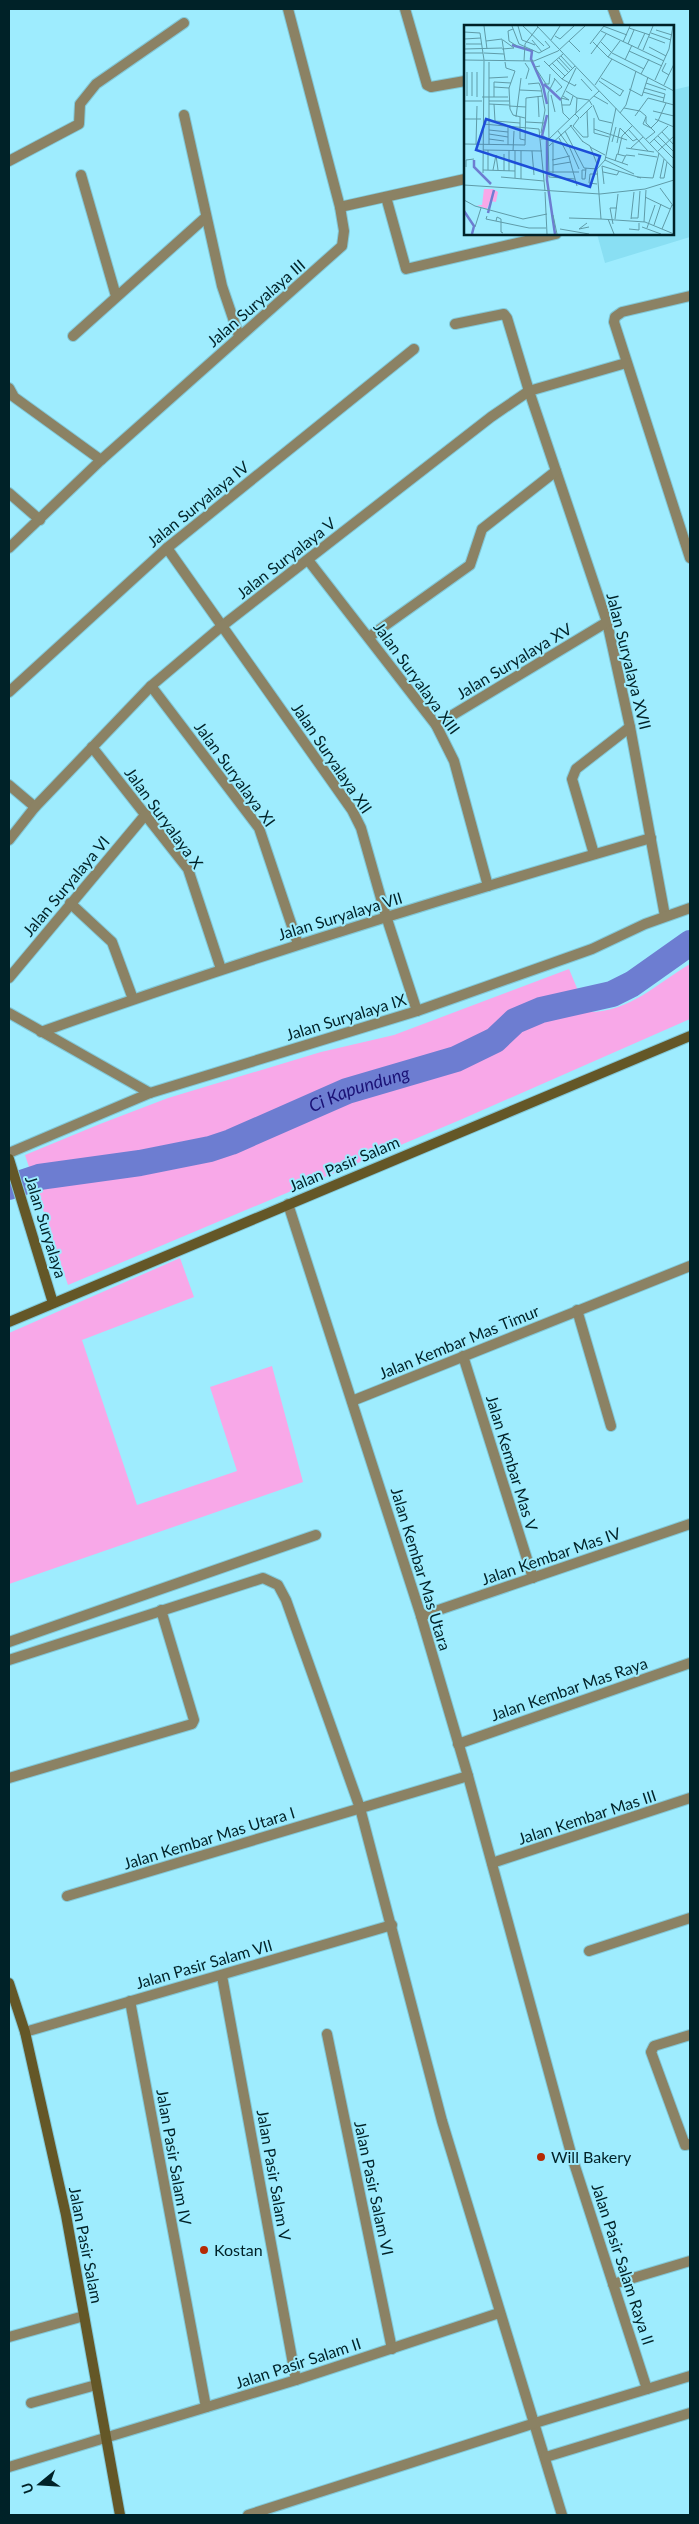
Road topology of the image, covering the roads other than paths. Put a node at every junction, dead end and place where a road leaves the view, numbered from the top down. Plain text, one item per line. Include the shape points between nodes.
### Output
1 (288, 9) edge
2 (405, 9) edge
3 (613, 9) edge
4 (184, 23) dead end
5 (619, 25) edge
6 (464, 81) edge
7 (184, 115) dead end
8 (9, 160) edge
9 (81, 175) dead end
10 (464, 179) edge
11 (386, 197) junction
12 (340, 207) junction
13 (206, 217) junction
14 (552, 235) edge
15 (116, 296) junction
16 (690, 296) edge
17 (455, 324) dead end
18 (73, 336) dead end
19 (239, 336) junction
20 (414, 349) dead end
21 (626, 363) junction
22 (9, 388) edge
23 (529, 391) junction
24 (101, 460) junction
25 (556, 471) junction
26 (9, 494) edge
27 (40, 520) junction
28 (9, 548) edge
29 (166, 548) junction
30 (690, 558) edge
31 (308, 560) junction
32 (607, 622) junction
33 (222, 626) junction
34 (369, 637) junction
35 (151, 686) junction
36 (9, 692) edge
37 (436, 726) junction
38 (630, 728) junction
39 (92, 747) junction
40 (9, 785) edge
41 (35, 807) junction
42 (146, 814) junction
43 (651, 838) junction
44 (9, 840) edge
45 (594, 854) junction
46 (488, 886) junction
47 (70, 903) junction
48 (690, 908) edge
49 (386, 916) junction
50 (665, 916) junction
51 (298, 944) junction
52 (221, 968) junction
53 (9, 978) edge
54 (134, 999) junction
55 (417, 1011) junction
56 (9, 1013) edge
57 (42, 1032) junction
58 (690, 1036) edge
59 (150, 1093) junction
60 (9, 1158) edge
61 (288, 1204) junction
62 (690, 1266) edge
63 (53, 1303) junction
64 (577, 1310) junction
65 (9, 1322) edge
66 (463, 1356) junction
67 (352, 1401) junction
68 (611, 1426) dead end
69 (690, 1524) edge
70 (316, 1535) dead end
71 (533, 1578) junction
72 (162, 1610) junction
73 (421, 1616) junction
74 (9, 1642) edge
75 (9, 1660) edge
76 (690, 1662) edge
77 (458, 1744) junction
78 (468, 1776) junction
79 (9, 1778) edge
80 (690, 1798) edge
81 (360, 1808) junction
82 (492, 1863) junction
83 (67, 1896) dead end
84 (690, 1918) edge
85 (392, 1925) junction
86 (515, 1946) joint
87 (589, 1951) dead end
88 (222, 1976) junction
89 (9, 1983) edge
90 (130, 2001) junction
91 (25, 2032) junction
92 (327, 2034) dead end
93 (690, 2035) edge
94 (690, 2144) edge
95 (690, 2261) edge
96 (613, 2284) junction
97 (499, 2313) junction
98 (84, 2316) junction
99 (9, 2337) edge
100 (392, 2349) junction
101 (690, 2376) edge
102 (296, 2380) junction
103 (96, 2385) junction
104 (647, 2389) junction
105 (32, 2403) dead end
106 (206, 2407) junction
107 (690, 2413) edge
108 (535, 2423) junction
109 (105, 2437) junction
110 (545, 2453) junction
111 (9, 2467) edge
112 (120, 2515) edge
113 (248, 2515) edge
114 (562, 2515) edge

1 - 12 street, Jalan Suryalaya III
2 - 6 street via 427,85
3 - 5 street
4 - 8 street via 96,84 80,104 79,124
7 - 13 street
9 - 15 street
10 - 11 street
11 - 12 street
11 - 14 street via 406,269
12 - 19 street, Jalan Suryalaya III via 344,239 338,252
13 - 15 street
13 - 19 street via 222,286
15 - 18 street
16 - 21 street via 622,312 615,317
17 - 23 street, Jalan Suryalaya XVII via 506,315
19 - 24 street, Jalan Suryalaya III
20 - 29 street, Jalan Suryalaya IV
21 - 23 street, Jalan Suryalaya V
21 - 30 street
22 - 24 street via 14,398
23 - 25 street, Jalan Suryalaya XVII
23 - 31 street, Jalan Suryalaya V
24 - 27 street, Jalan Suryalaya III
25 - 32 street, Jalan Suryalaya XVII
25 - 34 street via 482,529 470,565
26 - 27 street
27 - 28 street, Jalan Suryalaya III
29 - 33 street, Jalan Suryalaya XII
29 - 36 street, Jalan Suryalaya IV
31 - 33 street, Jalan Suryalaya V
31 - 34 street, Jalan Suryalaya XIII
32 - 37 street, Jalan Suryalaya XV
32 - 38 street, Jalan Suryalaya XVII
33 - 35 street, Jalan Suryalaya V
33 - 49 street, Jalan Suryalaya XII via 352,810
34 - 37 street, Jalan Suryalaya XIII
35 - 39 street, Jalan Suryalaya V
35 - 51 street, Jalan Suryalaya XI via 259,828
37 - 46 street, Jalan Suryalaya XIII via 454,761
38 - 43 street, Jalan Suryalaya XVII
38 - 45 street via 576,769 572,779
39 - 41 street, Jalan Suryalaya V
39 - 42 street, Jalan Suryalaya X
40 - 41 street
41 - 44 street, Jalan Suryalaya V
42 - 47 street, Jalan Suryalaya VI
42 - 52 street, Jalan Suryalaya X via 188,869
43 - 45 street, Jalan Suryalaya VII
43 - 50 street, Jalan Suryalaya XVII
45 - 46 street, Jalan Suryalaya VII
46 - 49 street, Jalan Suryalaya VII
47 - 53 street, Jalan Suryalaya VI
47 - 54 street via 112,942
48 - 50 street, Jalan Suryalaya IX
49 - 51 street, Jalan Suryalaya VII
49 - 55 street, Jalan Suryalaya XII
50 - 55 street, Jalan Suryalaya IX via 592,949
51 - 52 street, Jalan Suryalaya VII
52 - 54 street, Jalan Suryalaya VII
54 - 57 street, Jalan Suryalaya VII
55 - 59 street, Jalan Suryalaya IX
56 - 57 street
57 - 59 street
58 - 61 street, Jalan Pasir Salam
59 - 60 street, Jalan Suryalaya IX
60 - 63 street, Jalan Suryalaya
61 - 63 street, Jalan Pasir Salam
61 - 67 street, Jalan Kembar Mas Utara
62 - 64 street, Jalan Kembar Mas Timur
63 - 65 street, Jalan Pasir Salam
64 - 66 street, Jalan Kembar Mas Timur
64 - 68 street
66 - 67 street, Jalan Kembar Mas Timur
66 - 71 street, Jalan Kembar Mas V
67 - 73 street, Jalan Kembar Mas Utara
69 - 71 street, Jalan Kembar Mas IV
70 - 74 street
71 - 73 street, Jalan Kembar Mas IV
72 - 75 street
72 - 79 street via 194,1720 192,1724
72 - 81 street via 263,1578 278,1585
73 - 77 street, Jalan Kembar Mas Utara
76 - 77 street, Jalan Kembar Mas Raya
77 - 78 street, Jalan Kembar Mas Utara
78 - 81 street, Jalan Kembar Mas Utara I
78 - 82 street, Jalan Kembar Mas Utara
80 - 82 street, Jalan Kembar Mas III
81 - 83 street, Jalan Kembar Mas Utara I
81 - 85 street
82 - 86 street, Jalan Kembar Mas Utara
84 - 87 street
85 - 88 street, Jalan Pasir Salam VII
85 - 97 street via 442,2121
86 - 96 street, Jalan Pasir Salam Raya II via 572,2157
88 - 90 street, Jalan Pasir Salam VII
88 - 102 street, Jalan Pasir Salam V
89 - 91 street, Jalan Pasir Salam
90 - 91 street, Jalan Pasir Salam VII
90 - 106 street, Jalan Pasir Salam IV
91 - 98 street, Jalan Pasir Salam via 66,2215
92 - 100 street, Jalan Pasir Salam VI
93 - 94 street via 654,2046 651,2050 685,2144
95 - 96 street
96 - 104 street, Jalan Pasir Salam Raya II
97 - 100 street, Jalan Pasir Salam II
97 - 108 street
98 - 99 street
98 - 103 street, Jalan Pasir Salam
100 - 102 street, Jalan Pasir Salam II
101 - 104 street
102 - 106 street, Jalan Pasir Salam II
103 - 105 street
103 - 109 street, Jalan Pasir Salam
104 - 108 street
106 - 109 street, Jalan Pasir Salam II
107 - 110 street
108 - 110 street
108 - 113 street
109 - 111 street, Jalan Pasir Salam II
109 - 112 street, Jalan Pasir Salam
110 - 114 street

